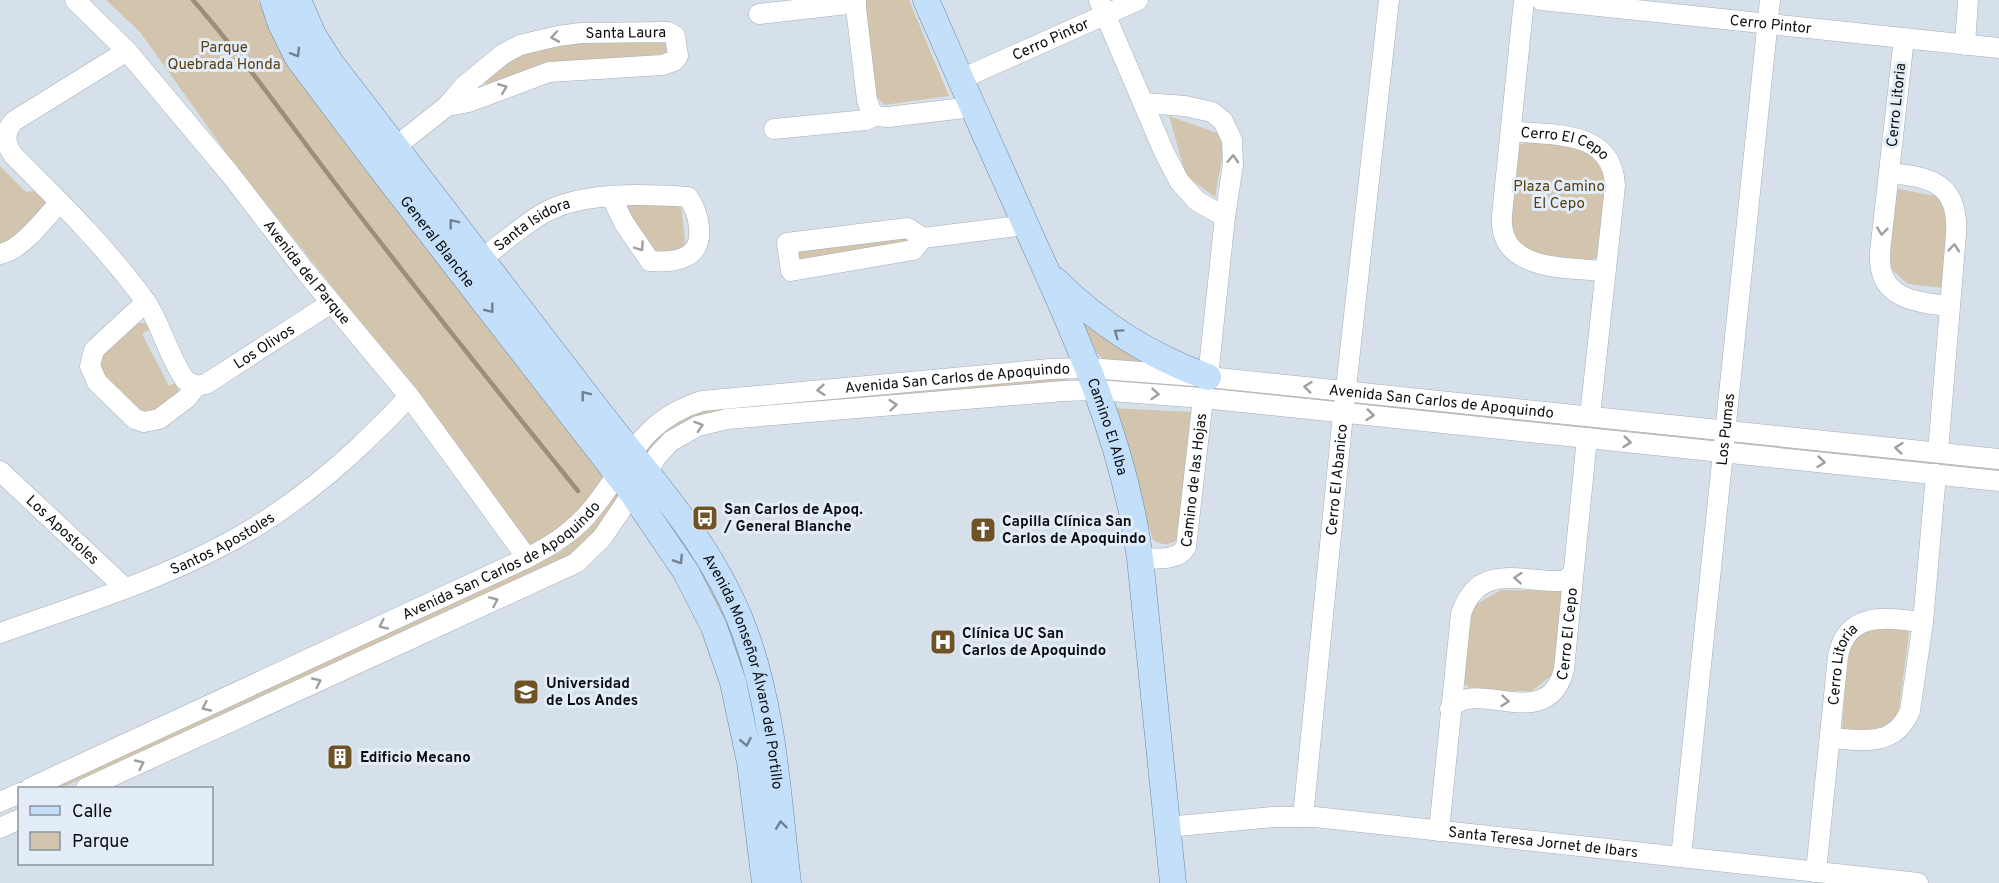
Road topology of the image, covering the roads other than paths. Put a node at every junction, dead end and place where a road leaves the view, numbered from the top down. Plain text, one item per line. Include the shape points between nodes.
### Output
1 (75, 0) edge
2 (273, 0) edge
3 (298, 0) edge
4 (926, 0) edge
5 (1136, 0) edge
6 (1389, 0) edge
7 (1524, 0) edge
8 (1541, 0) edge
9 (1770, 0) edge
10 (1968, 0) edge
11 (856, 2) edge
12 (1102, 7) edge
13 (759, 14) dead end
14 (1768, 24) junction
15 (1904, 38) junction
16 (1965, 45) junction
17 (1999, 48) edge
18 (127, 51) junction
19 (961, 79) junction
20 (1144, 103) junction
21 (447, 106) junction
22 (973, 107) junction
23 (875, 116) junction
24 (774, 129) dead end
25 (1511, 131) junction
26 (3, 137) edge
27 (386, 155) junction
28 (1889, 172) junction
29 (611, 196) junction
30 (60, 202) junction
31 (1225, 217) junction
32 (1026, 225) junction
33 (923, 237) junction
34 (0, 254) edge
35 (472, 267) junction
36 (1046, 270) junction
37 (1605, 271) junction
38 (146, 302) junction
39 (331, 303) junction
40 (1949, 306) junction
41 (1093, 379) junction
42 (196, 386) junction
43 (1205, 387) junction
44 (1346, 391) junction
45 (409, 396) junction
46 (1343, 412) junction
47 (1590, 416) junction
48 (1725, 430) junction
49 (1587, 438) junction
50 (630, 452) junction
51 (1723, 452) junction
52 (1938, 452) junction
53 (1999, 459) edge
54 (0, 471) edge
55 (646, 472) junction
56 (616, 474) junction
57 (1936, 474) junction
58 (1999, 481) edge
59 (633, 494) junction
60 (527, 558) junction
61 (1140, 558) junction
62 (1573, 573) junction
63 (125, 588) junction
64 (1923, 622) junction
65 (0, 633) edge
66 (1450, 709) junction
67 (1830, 738) junction
68 (34, 787) edge
69 (90, 787) edge
70 (18, 794) edge
71 (0, 802) edge
72 (1303, 817) junction
73 (18, 820) edge
74 (1167, 827) junction
75 (0, 828) edge
76 (1439, 831) junction
77 (1681, 857) junction
78 (1816, 872) junction
79 (765, 883) edge
80 (789, 883) edge
81 (1173, 883) edge
82 (1918, 883) edge

1 - 18 street, Avenida del Parque
2 -> 27 main road, General Blanche via 298,58
3 - 27 main road, General Blanche via 321,49
4 - 19 main road, Camino El Alba
5 - 12 street, Cerro Pintor
6 - 44 street, Cerro El Abanico
7 - 25 street, Cerro El Cepo
8 - 14 street, Cerro Pintor
9 - 14 street, Los Pumas
10 - 16 street
11 - 13 street
11 - 23 street via 867,100
12 - 19 street, Cerro Pintor
12 - 20 street
14 - 15 street, Cerro Pintor
14 - 48 street, Los Pumas
15 - 16 street, Cerro Pintor
15 - 28 street, Cerro Litoria
16 - 17 street, Cerro Pintor
18 - 26 street via 14,122
18 - 39 street, Avenida del Parque
19 - 22 main road, Camino El Alba
20 - 31 street via 1179,181 1197,201
31 -> 20 street, Camino de las Hojas via 1234,155 1227,126 1206,109
21 -> 21 street, Santa Laura via 469,102 549,72 662,65 678,56 675,36 668,32 581,33 520,45 464,86
21 - 27 street, Santa Laura
22 - 23 street
22 - 32 main road, Camino El Alba
23 - 24 street
25 - 37 street, Cerro El Cepo via 1584,140 1598,147 1608,159 1615,186
25 - 37 street, Cerro El Cepo via 1502,223 1508,245 1520,257 1536,263
26 - 30 street via 14,156
27 - 35 main road, General Blanche
40 -> 28 street via 1956,224 1953,204 1944,190 1930,180
28 -> 40 street, Cerro Litoria via 1880,260 1883,276 1893,290 1909,300
29 -> 29 street, Santa Isidora via 650,261 666,262 688,256 695,249 699,224 696,208 688,197
29 - 35 street, Santa Isidora via 572,202 543,214
30 - 34 street via 19,245
30 - 38 street via 104,248
31 - 43 street, Camino de las Hojas
32 - 33 street
32 - 36 main road, Camino El Alba
33 - 33 street via 908,228 787,243 791,271 913,250
50 -> 35 main road, General Blanche
35 -> 56 main road, General Blanche
36 - 41 main road, Camino El Alba
43 -> 36 main road via 1095,316
37 - 47 street, Cerro El Cepo
38 - 42 street via 182,375
38 - 42 street, Los Olivos via 94,350 90,366 97,382 135,419 144,422 159,419
39 - 42 street, Los Olivos via 210,382
39 - 45 street, Avenida del Parque
40 - 52 street
41 - 43 street, Avenida San Carlos de Apoquindo
41 -> 50 street, Avenida San Carlos de Apoquindo via 1050,369 702,401 666,417
55 -> 41 street, Avenida San Carlos de Apoquindo via 671,441 712,422 1063,391
41 - 61 main road, Camino El Alba via 1124,472
44 -> 43 street, Avenida San Carlos de Apoquindo
43 - 46 street, Avenida San Carlos de Apoquindo
43 - 61 street, Camino de las Hojas via 1186,547 1174,557
44 - 46 street, Cerro El Abanico
44 - 47 street, Avenida San Carlos de Apoquindo
45 - 60 street, Avenida del Parque
45 - 63 street, Santos Apostoles via 334,470 299,498 257,526 183,565
46 -> 49 street, Avenida San Carlos de Apoquindo
46 - 72 street, Cerro El Abanico
47 - 48 street, Avenida San Carlos de Apoquindo
48 - 51 street, Los Pumas
52 -> 48 street, Avenida San Carlos de Apoquindo
49 -> 51 street, Avenida San Carlos de Apoquindo
49 - 62 street, Cerro El Cepo
50 - 55 main road, Avenida Monseñor Álvaro del Portillo
50 - 56 street, Avenida San Carlos de Apoquindo
51 -> 57 street, Avenida San Carlos de Apoquindo
51 - 77 street, Los Pumas
52 - 53 street, Avenida San Carlos de Apoquindo
54 - 63 street, Los Apostoles
55 - 59 street, Avenida San Carlos de Apoquindo
80 -> 55 main road, Avenida Monseñor Álvaro del Portillo via 765,709 752,653 731,599 704,549
56 - 59 main road, Avenida Monseñor Álvaro del Portillo
56 - 60 street, Avenida San Carlos de Apoquindo via 575,527 559,541
57 - 58 street, Avenida San Carlos de Apoquindo
57 - 64 street
69 -> 59 street, Avenida San Carlos de Apoquindo via 576,563 602,538
59 -> 79 main road, Avenida Monseñor Álvaro del Portillo via 686,572 724,654 750,762
60 -> 68 street, Avenida San Carlos de Apoquindo
61 - 74 main road, Camino El Alba
62 -> 66 street, Cerro El Cepo via 1562,581 1502,577 1487,581 1468,597 1461,614
66 -> 62 street, Cerro El Cepo via 1468,699 1535,702 1555,690 1564,669
63 - 65 street, Santos Apostoles
64 - 67 street via 1912,702 1903,724 1879,740
64 - 67 street, Cerro Litoria via 1875,618 1858,624 1846,635 1838,656
66 - 76 street, Cerro El Cepo
67 - 78 street, Cerro Litoria
70 - 71 street
72 - 74 street, Santa Teresa Jornet de Ibars
72 - 76 street, Santa Teresa Jornet de Ibars
73 - 75 street
74 - 81 main road, Camino El Alba
76 - 77 street, Santa Teresa Jornet de Ibars
77 - 78 street, Santa Teresa Jornet de Ibars
78 - 82 street, Santa Teresa Jornet de Ibars

